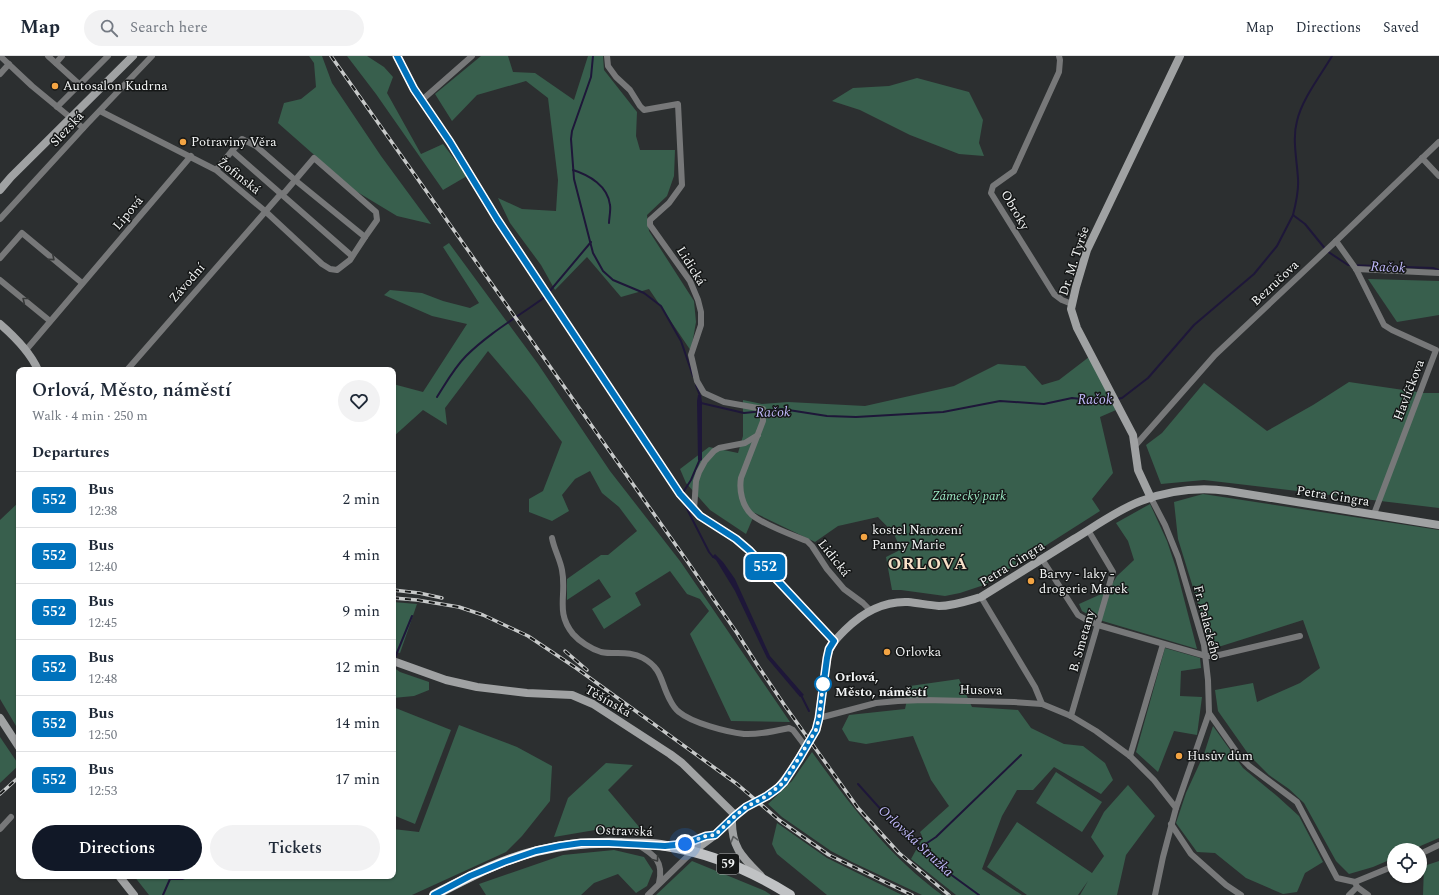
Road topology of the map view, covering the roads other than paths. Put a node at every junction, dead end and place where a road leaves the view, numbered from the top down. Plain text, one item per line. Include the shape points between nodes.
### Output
1 (0, 56) edge
2 (48, 56) edge
3 (62, 56) edge
4 (108, 56) edge
5 (133, 56) edge
6 (152, 56) edge
7 (397, 56) edge
8 (472, 56) edge
9 (607, 56) edge
10 (1058, 56) edge
11 (1180, 56) edge
12 (56, 63) junction
13 (8, 64) junction
14 (0, 74) edge
15 (79, 84) junction
16 (422, 100) junction
17 (57, 107) junction
18 (100, 111) junction
19 (71, 117) junction
20 (83, 128) junction
21 (1439, 142) edge
22 (232, 151) junction
23 (191, 156) junction
24 (1422, 158) junction
25 (216, 170) junction
26 (1439, 176) edge
27 (295, 180) junction
28 (0, 190) edge
29 (282, 194) junction
30 (265, 211) junction
31 (0, 218) edge
32 (365, 236) junction
33 (1336, 242) junction
34 (0, 258) edge
35 (351, 258) junction
36 (1356, 269) junction
37 (1439, 273) edge
38 (0, 280) edge
39 (82, 283) junction
40 (1072, 304) junction
41 (50, 321) junction
42 (0, 324) edge
43 (26, 350) junction
44 (36, 367) edge
45 (130, 367) edge
46 (758, 435) junction
47 (1134, 447) junction
48 (1151, 498) junction
49 (694, 510) junction
50 (1374, 514) junction
51 (1439, 525) edge
52 (1088, 530) junction
53 (552, 538) dead end
54 (1042, 559) junction
55 (981, 597) junction
56 (870, 610) junction
57 (1098, 625) junction
58 (1300, 636) dead end
59 (834, 641) junction
60 (1163, 644) junction
61 (1206, 656) junction
62 (397, 663) edge
63 (1042, 704) junction
64 (1209, 713) junction
65 (1071, 716) junction
66 (0, 718) edge
67 (819, 718) junction
68 (16, 742) edge
69 (806, 747) junction
70 (1130, 756) junction
71 (1176, 808) junction
72 (12, 817) dead end
73 (733, 817) junction
74 (1171, 824) junction
75 (0, 829) edge
76 (715, 835) junction
77 (635, 844) junction
78 (1439, 845) edge
79 (665, 846) junction
80 (1427, 851) edge
81 (692, 852) junction
82 (1387, 869) edge
83 (763, 878) junction
84 (121, 879) edge
85 (659, 884) junction
86 (1356, 884) junction
87 (134, 895) edge
88 (434, 895) edge
89 (648, 895) edge
90 (790, 895) edge
91 (1155, 895) edge
92 (1241, 895) edge
93 (1349, 895) edge
94 (1368, 895) edge

1 - 13 street
2 - 12 street
3 - 12 street
4 - 15 street, Slezská
5 - 19 street, Slezská
6 - 18 street, Slezská
7 - 16 street
8 - 16 street
9 - 46 street, Lidická via 608,66 616,78 630,90 644,110 678,104 682,185 669,203 650,220 650,225 690,282 698,300 701,325 691,355 697,381 704,393 724,402 763,409 763,421
10 - 40 street, Obroky via 1059,72 1014,171 993,186 991,193 1054,294
11 - 40 street, Dr. M. Tyrše via 1092,238
12 - 15 street
13 - 14 street
13 - 17 street
15 - 17 street, Slezská
16 - 49 street via 506,232 680,494
17 - 19 street
18 - 20 street, Slezská
18 - 23 street, Žofinská
19 - 20 street
19 - 28 street, Slezská
20 - 31 street, Slezská
21 - 24 street, Bezručova
22 - 25 street
22 - 27 street via 242,139 256,146
22 - 29 street
23 - 25 street, Žofinská
23 - 39 street, Lipová
24 - 26 street
24 - 33 street, Bezručova
25 - 30 street, Žofinská
27 - 29 street, Závodní
27 - 32 street
27 - 32 street, Závodní via 314,158 376,212 377,220
29 - 30 street, Závodní
29 - 35 street
30 - 35 street, Žofinská via 330,269 337,270
30 - 45 street, Závodní
32 - 35 street
33 - 36 street, Havlíčkova
33 - 47 street, Bezručova via 1214,355
34 -> 39 street via 22,233
36 - 37 street
36 - 50 street, Havlíčkova via 1384,325 1436,350
41 -> 38 street
39 - 41 street, Lipová
40 - 47 street, Dr. M. Tyrše via 1074,321 1133,435
41 - 43 street, Lipová
42 - 43 street
43 - 44 street
46 - 49 street via 744,443 720,448 705,461 696,481
46 - 56 street, Lidická via 740,487 741,497 751,514 760,521 806,541 844,589
47 - 48 street, Dr. M. Tyrše via 1138,470
48 - 50 street, Petra Cingra via 1215,489
48 - 52 street, Petra Cingra
48 - 61 street, Fr. Palackého via 1178,557
49 - 59 street via 747,548
50 - 51 street, Petra Cingra
52 - 54 street, Petra Cingra
52 - 57 street, B. Smetany via 1113,572
53 - 69 street via 562,570 563,615 574,635 602,652 624,652 647,661 658,670 668,698 680,713 703,724 746,734 789,728
54 - 55 street, Petra Cingra
54 - 57 street via 1078,615
55 - 56 street, Petra Cingra via 939,606 891,603
55 - 63 street via 1035,687
56 - 59 street, Petra Cingra
57 - 60 street
57 - 65 street, B. Smetany
58 - 61 street via 1222,655
59 - 67 street, Petra Cingra via 827,658
60 - 61 street
60 - 70 street
61 - 64 street, Fr. Palackého
62 - 73 street, Těšínská via 446,680 477,687 572,695 581,698 682,763
63 - 65 street, Husova
63 - 67 street, Husova via 898,701 876,703
64 - 71 street, Fr. Palackého
64 - 86 street via 1240,757 1297,802 1337,878
65 - 70 street, Husova
66 - 68 street
67 - 69 street, Petra Cingra via 816,730
69 - 73 street, Petra Cingra via 778,788
70 - 71 street, Husova via 1154,780
71 - 74 street, Fr. Palackého
72 - 75 street
73 - 76 street, Petra Cingra
83 -> 73 street via 735,845
74 - 91 street, Fr. Palackého
74 - 92 street via 1191,854 1226,886
76 - 79 street, Petra Cingra via 685,844
76 - 81 street, Petra Cingra
77 - 79 main road, Ostravská / 59
77 -> 85 street via 648,851 659,862
77 - 88 main road, Ostravská / 59 via 581,843 536,851 485,870
78 - 80 street
79 - 81 main road, Ostravská / 59
81 - 83 main road, Ostravská / 59
81 - 85 street
82 - 86 street
83 - 90 main road, Ostravská / 59
84 - 87 street
85 - 89 street
86 - 93 street
86 - 94 street

